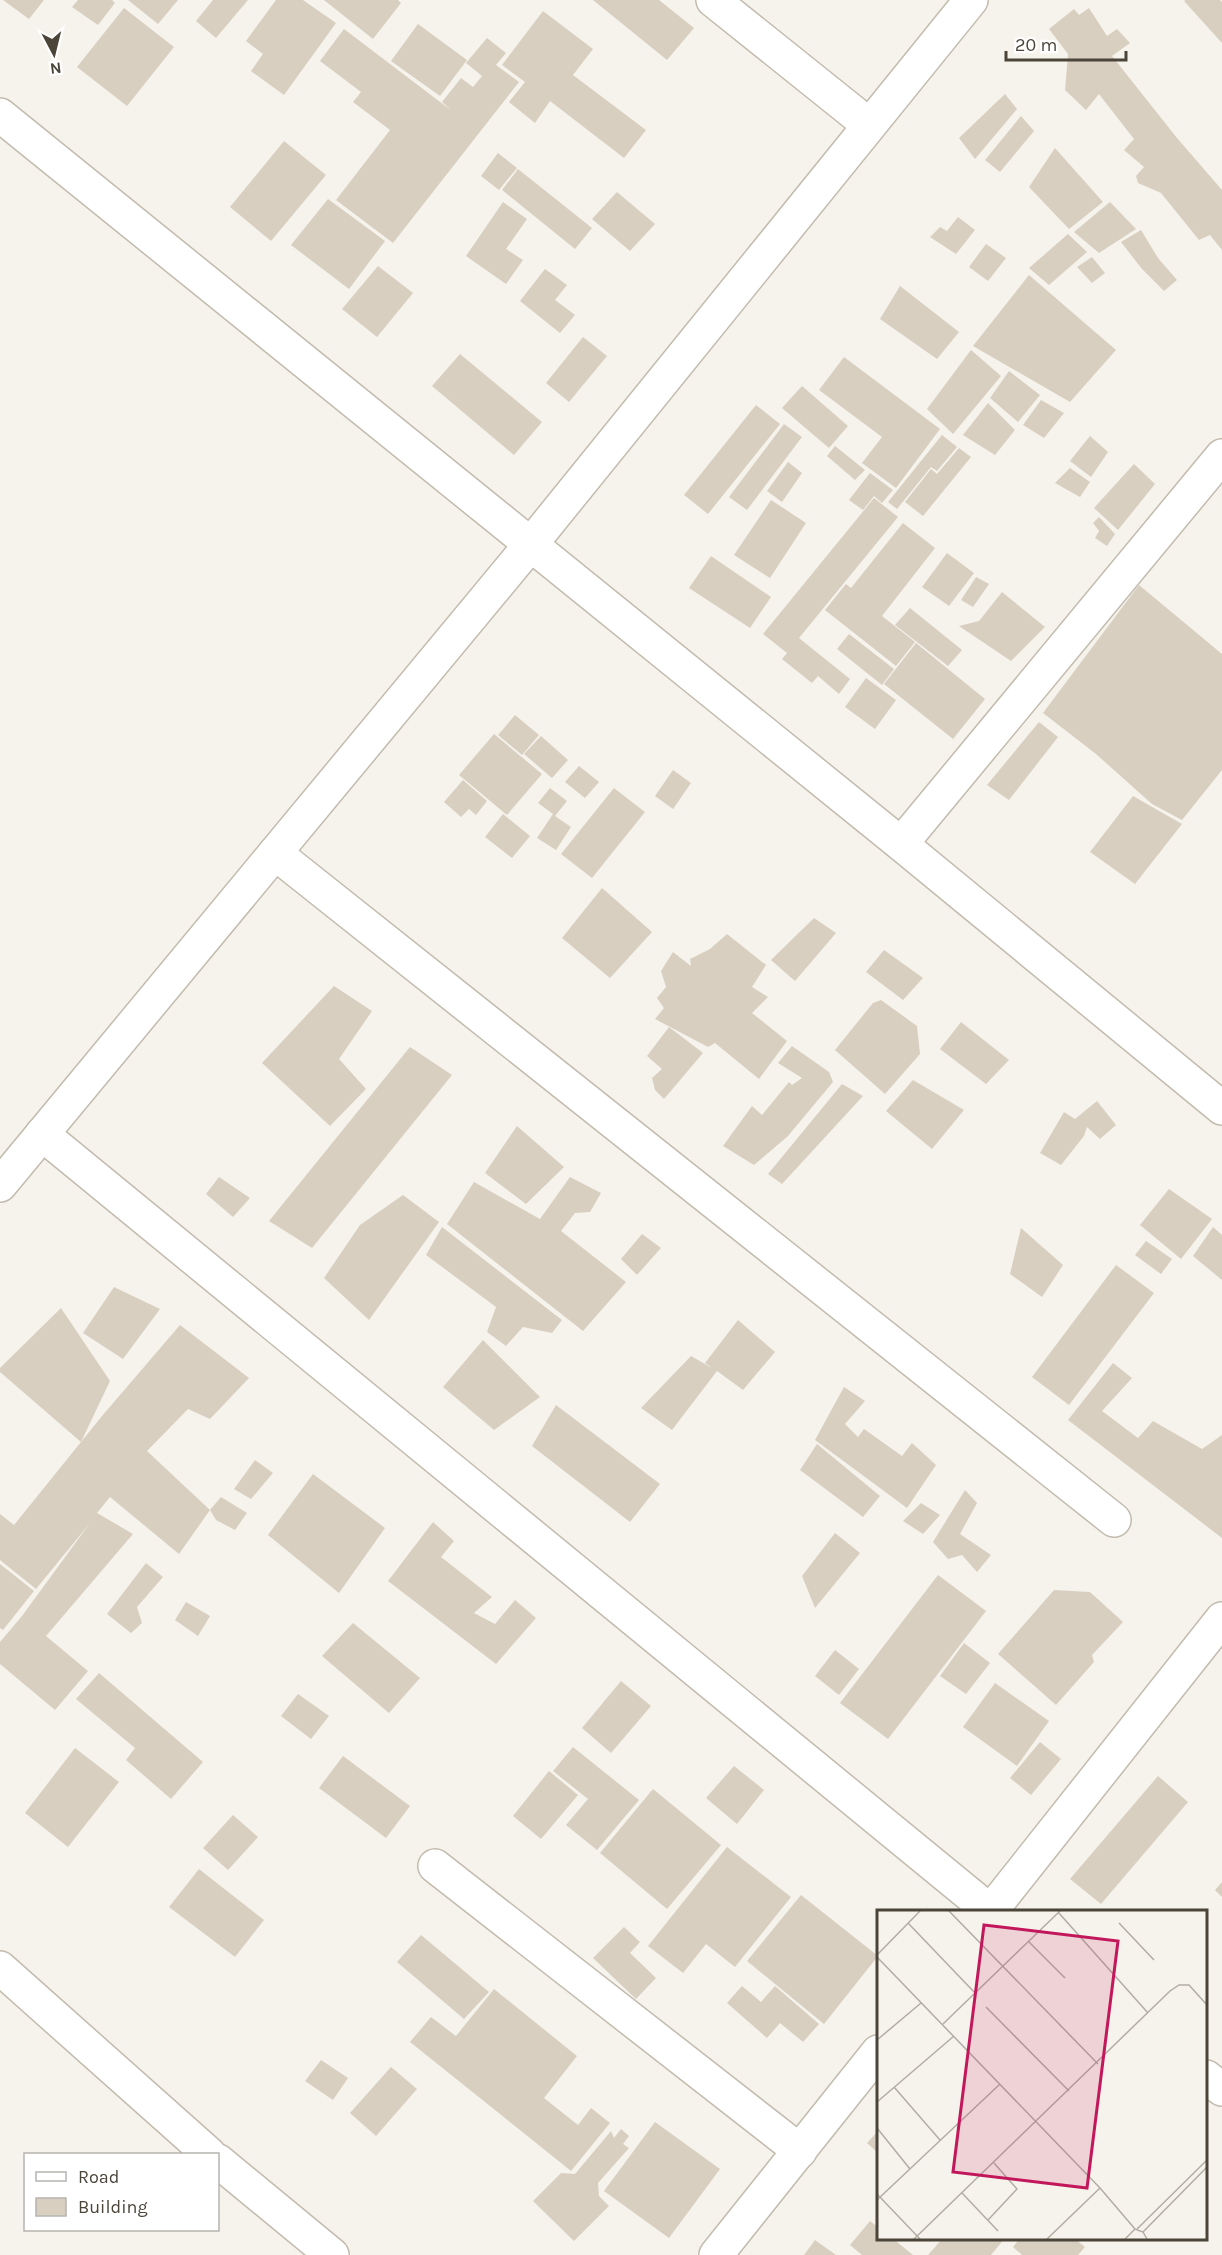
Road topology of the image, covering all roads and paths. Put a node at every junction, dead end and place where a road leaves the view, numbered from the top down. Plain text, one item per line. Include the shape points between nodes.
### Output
1 (713, 0) edge
2 (971, 0) edge
3 (0, 114) edge
4 (869, 125) junction
5 (1222, 456) edge
6 (531, 544) junction
7 (901, 844) junction
8 (275, 853) junction
9 (1222, 1108) edge
10 (42, 1134) junction
11 (0, 1185) edge
12 (1114, 1520) dead end
13 (1221, 1622) edge
14 (435, 1866) dead end
15 (989, 1910) edge
16 (991, 1910) edge
17 (0, 1968) edge
18 (877, 2055) edge
19 (1207, 2078) edge
20 (1222, 2090) edge
21 (800, 2151) junction
22 (208, 2153) edge
23 (219, 2162) edge
24 (332, 2255) edge
25 (716, 2255) edge

1 - 4 street
2 - 4 street
3 - 6 street
4 - 6 street
5 - 7 street
6 - 7 street
6 - 8 street
7 - 9 street
8 - 10 street
8 - 12 street
10 - 11 street
10 - 15 street
13 - 16 street
14 - 21 street
17 - 22 street
18 - 21 street
19 - 20 street
21 - 25 street
23 - 24 street

